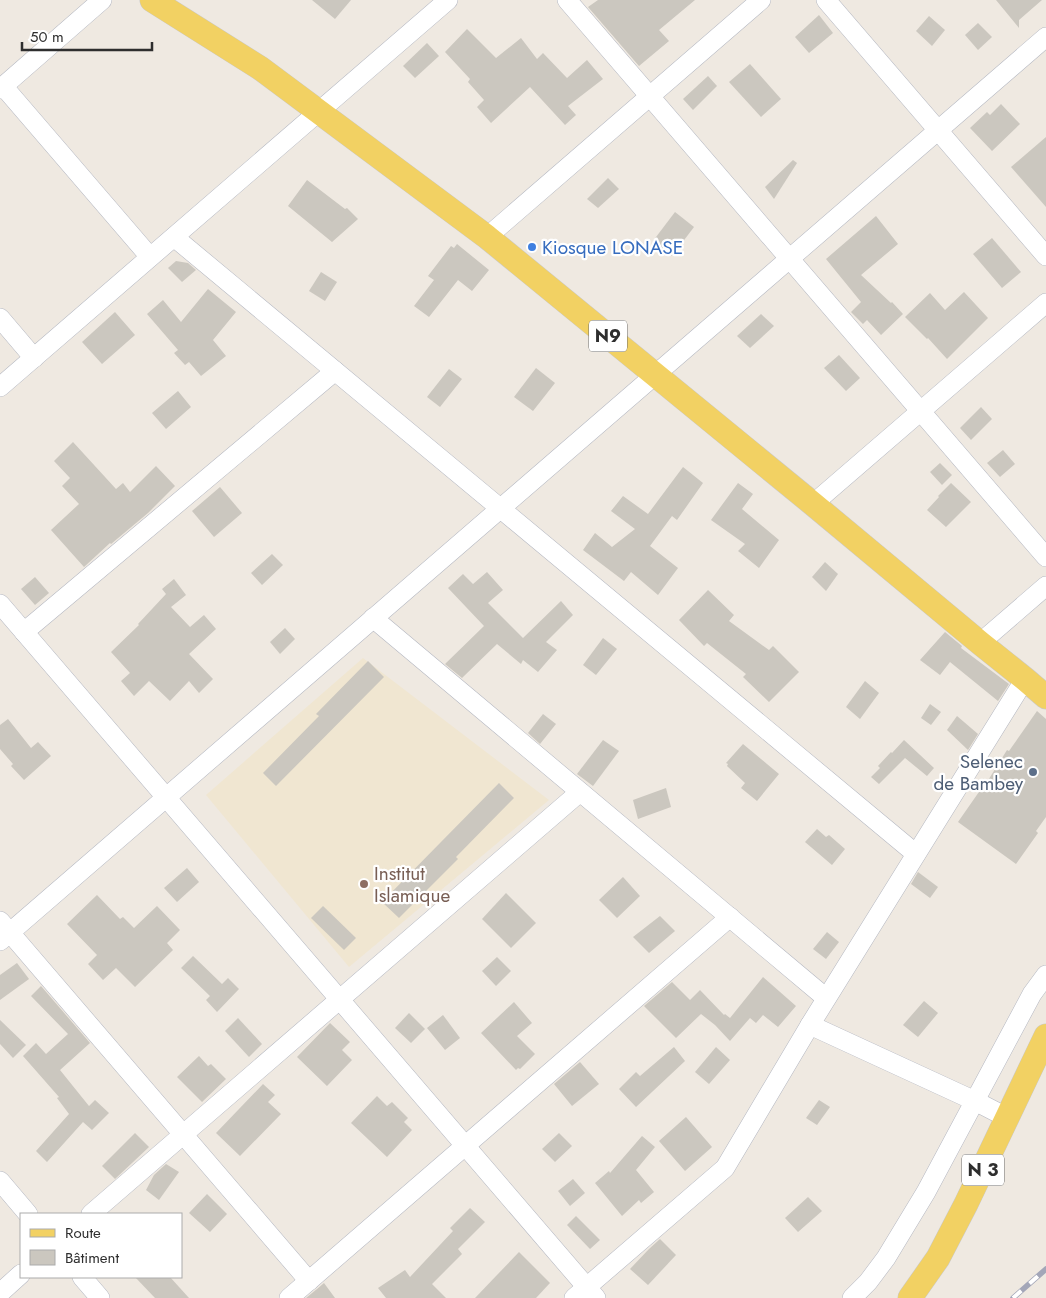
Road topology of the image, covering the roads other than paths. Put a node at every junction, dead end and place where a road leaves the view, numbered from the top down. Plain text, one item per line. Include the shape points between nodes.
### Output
1 (102, 0) edge
2 (152, 0) edge
3 (448, 0) edge
4 (567, 0) edge
5 (761, 0) edge
6 (826, 0) edge
7 (1046, 37) edge
8 (2, 88) edge
9 (650, 96) junction
10 (320, 111) junction
11 (938, 130) junction
12 (174, 237) junction
13 (487, 237) junction
14 (1046, 256) edge
15 (150, 257) junction
16 (789, 259) junction
17 (1046, 303) edge
18 (0, 318) edge
19 (34, 358) junction
20 (336, 371) junction
21 (655, 375) junction
22 (0, 387) edge
23 (921, 412) junction
24 (814, 504) junction
25 (500, 509) junction
26 (1046, 557) edge
27 (1046, 586) edge
28 (0, 604) edge
29 (373, 618) junction
30 (24, 632) junction
31 (980, 643) junction
32 (1025, 679) junction
33 (1046, 697) edge
34 (580, 792) junction
35 (166, 797) junction
36 (916, 854) junction
37 (730, 917) junction
38 (3, 931) edge
39 (1046, 976) edge
40 (826, 998) junction
41 (340, 1000) junction
42 (810, 1025) junction
43 (1046, 1036) edge
44 (975, 1101) junction
45 (1008, 1118) junction
46 (183, 1135) junction
47 (465, 1146) junction
48 (0, 1181) edge
49 (27, 1213) edge
50 (92, 1213) edge
51 (20, 1275) edge
52 (83, 1278) edge
53 (309, 1281) junction
54 (0, 1293) edge
55 (586, 1294) edge
56 (100, 1298) edge
57 (289, 1298) edge
58 (852, 1298) edge
59 (910, 1298) edge

1 - 8 street
2 - 10 main road, N9 via 260,68
3 - 10 street
4 - 9 street
5 - 9 street
6 - 11 street
7 - 11 street
8 - 15 street
9 - 13 street
9 - 16 street
10 - 12 street
10 - 13 main road, N9
11 - 14 street
11 - 16 street
12 - 15 street
12 - 20 street
13 - 21 main road, N9
15 - 19 street
16 - 21 street
16 - 23 street
17 - 23 street
18 - 19 street
19 - 22 street
20 - 25 street
20 - 30 street
21 - 24 main road, N9
21 - 25 street
23 - 24 street
23 - 26 street
24 - 31 main road, N9
25 - 29 street
25 - 36 street
27 - 31 street
28 - 30 street
29 - 34 street
29 - 35 street
30 - 35 street
31 - 32 main road, N9
32 - 33 main road, N9
32 - 36 street
34 - 37 street
34 - 41 street
35 - 38 street
35 - 41 street
36 - 40 street
37 - 40 street
37 - 47 street
38 - 46 street
39 - 44 street via 1032,994
40 - 42 street
41 - 46 street
41 - 47 street
42 - 44 street
42 - 55 street via 725,1168
43 - 45 main road, N 3
44 - 45 street
44 - 58 street via 886,1258
45 - 59 main road, N 3 via 938,1258
46 - 50 street
46 - 53 street
47 - 53 street
47 - 55 street
48 - 49 street
51 - 54 street
52 - 56 street
53 - 57 street

